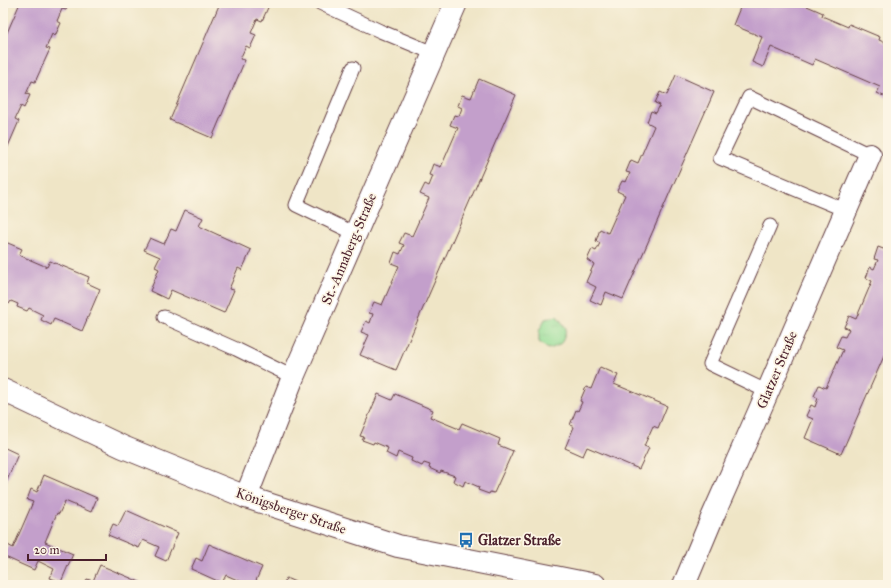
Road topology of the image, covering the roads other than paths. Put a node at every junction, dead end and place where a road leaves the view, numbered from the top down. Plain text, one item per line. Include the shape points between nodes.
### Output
1 (320, 3) edge
2 (456, 3) edge
3 (433, 53) junction
4 (354, 68) dead end
5 (870, 154) joint
6 (845, 210) junction
7 (770, 226) dead end
8 (356, 234) junction
9 (164, 317) dead end
10 (293, 377) junction
11 (4, 392) edge
12 (768, 392) junction
13 (246, 497) junction
14 (594, 585) edge
15 (684, 585) edge

1 - 3 lane
2 - 3 street, St.-Annaberg-Straße
3 - 8 street, St.-Annaberg-Straße
4 - 8 lane via 296,205
5 - 6 street, Glatzer Straße
5 - 6 lane via 749,97 720,158
6 - 12 street, Glatzer Straße
7 - 12 lane via 710,364
8 - 10 street, St.-Annaberg-Straße
9 - 10 lane
10 - 13 street, St.-Annaberg-Straße
11 - 13 street, Königsberger Straße via 123,447
12 - 15 street, Glatzer Straße
13 - 14 street, Königsberger Straße via 398,546

